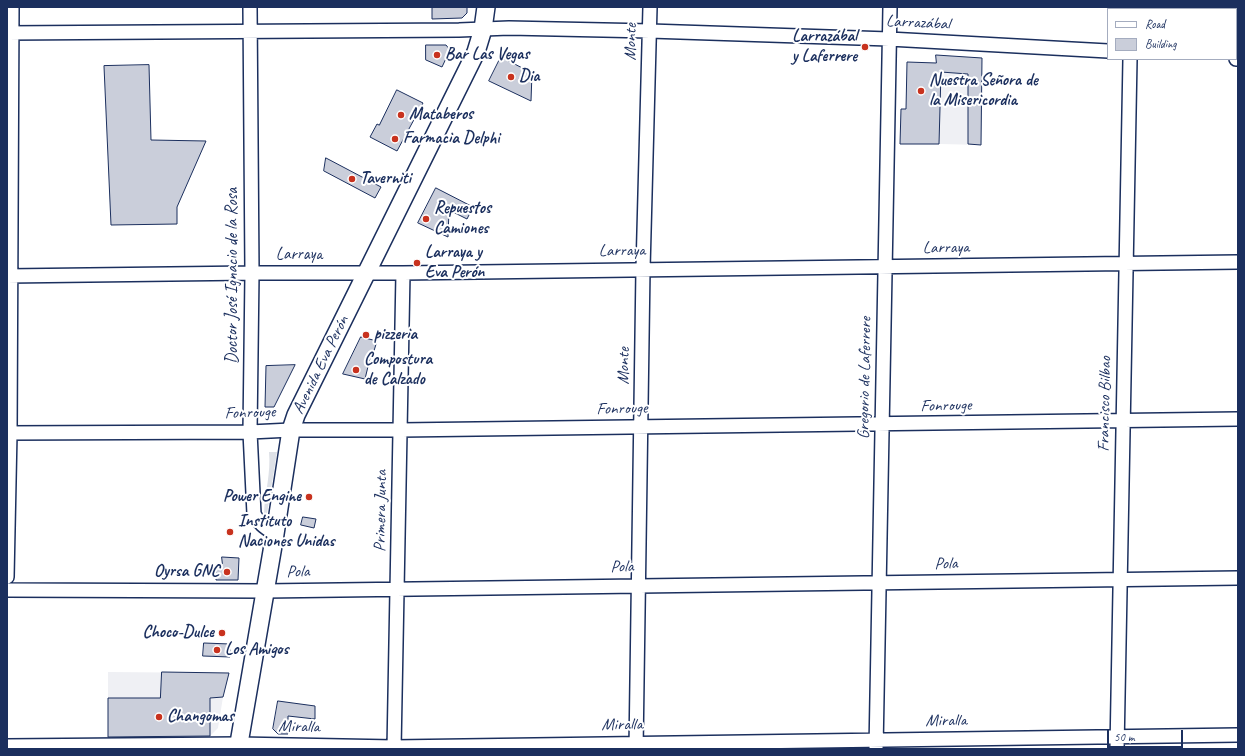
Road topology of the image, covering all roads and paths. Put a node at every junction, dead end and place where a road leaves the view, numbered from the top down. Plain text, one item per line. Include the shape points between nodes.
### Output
1 (12, 7) edge
2 (250, 7) edge
3 (486, 7) edge
4 (650, 7) edge
5 (890, 7) edge
6 (483, 29) junction
7 (251, 31) junction
8 (650, 31) junction
9 (10, 33) edge
10 (889, 39) junction
11 (1107, 51) edge
12 (1130, 60) edge
13 (9, 180) edge
14 (1238, 262) edge
15 (1125, 263) junction
16 (884, 267) junction
17 (644, 269) junction
18 (252, 273) junction
19 (366, 273) junction
20 (403, 273) junction
21 (8, 276) edge
22 (1238, 419) edge
23 (1123, 421) junction
24 (882, 424) junction
25 (641, 427) junction
26 (291, 430) junction
27 (401, 430) junction
28 (250, 432) junction
29 (8, 433) edge
30 (275, 534) junction
31 (7, 577) edge
32 (1238, 578) edge
33 (1120, 579) junction
34 (880, 583) junction
35 (639, 585) junction
36 (397, 588) junction
37 (7, 590) edge
38 (265, 591) junction
39 (1238, 735) edge
40 (1117, 743) edge
41 (876, 745) edge
42 (7, 746) edge
43 (636, 746) edge
44 (239, 747) edge
45 (394, 748) edge

1 - 9 street
2 - 7 street, Doctor José Ignacio de la Rosa
3 - 6 main road, Avenida Eva Perón
4 - 8 street, Monte
5 - 10 street, Gregorio de Laferrere
6 - 7 street, Larrazábal
6 - 8 street, Larrazábal
6 - 19 main road, Avenida Eva Perón via 476,52
7 - 9 street, Larrazábal
7 - 18 street, Doctor José Ignacio de la Rosa
8 - 10 street, Larrazábal
8 - 17 street, Monte
9 - 13 street
10 - 11 street, Larrazábal
10 - 16 street, Gregorio de Laferrere
12 - 15 street, Francisco Bilbao
13 - 21 street
14 - 15 street, Larraya
15 - 16 street, Larraya
15 - 23 street, Francisco Bilbao
16 - 17 street, Larraya
16 - 24 street, Gregorio de Laferrere
17 - 20 street, Larraya
17 - 25 street, Monte
18 - 19 street, Larraya
18 - 21 street, Larraya
18 - 28 street, Doctor José Ignacio de la Rosa
19 - 20 street, Larraya
19 - 26 main road, Avenida Eva Perón
20 - 27 street, Primera Junta
21 - 29 street
22 - 23 street, Fonrouge
23 - 24 street, Fonrouge
23 - 33 street, Francisco Bilbao
24 - 25 street, Fonrouge
24 - 34 street, Gregorio de Laferrere
25 - 27 street, Fonrouge
25 - 35 street, Monte
26 - 27 street, Fonrouge
26 - 28 street, Fonrouge
26 - 30 main road, Avenida Eva Perón
27 - 36 street, Primera Junta
28 - 29 street, Fonrouge
28 - 30 street, Doctor José Ignacio de la Rosa via 254,514 257,521
29 - 31 street
30 - 38 main road, Avenida Eva Perón
32 - 33 street, Pola
33 - 34 street, Pola
33 - 40 street, Francisco Bilbao
34 - 35 street, Pola
34 - 41 street, Gregorio de Laferrere
35 - 36 street, Pola
35 - 43 street, Monte
36 - 38 street, Pola
36 - 45 street, Primera Junta
37 - 38 street, Pola
38 - 44 main road, Avenida Eva Perón
39 - 40 street, Miralla
40 - 41 street, Miralla
41 - 43 street, Miralla
42 - 44 street, Miralla
43 - 45 street, Miralla
44 - 45 street, Miralla

